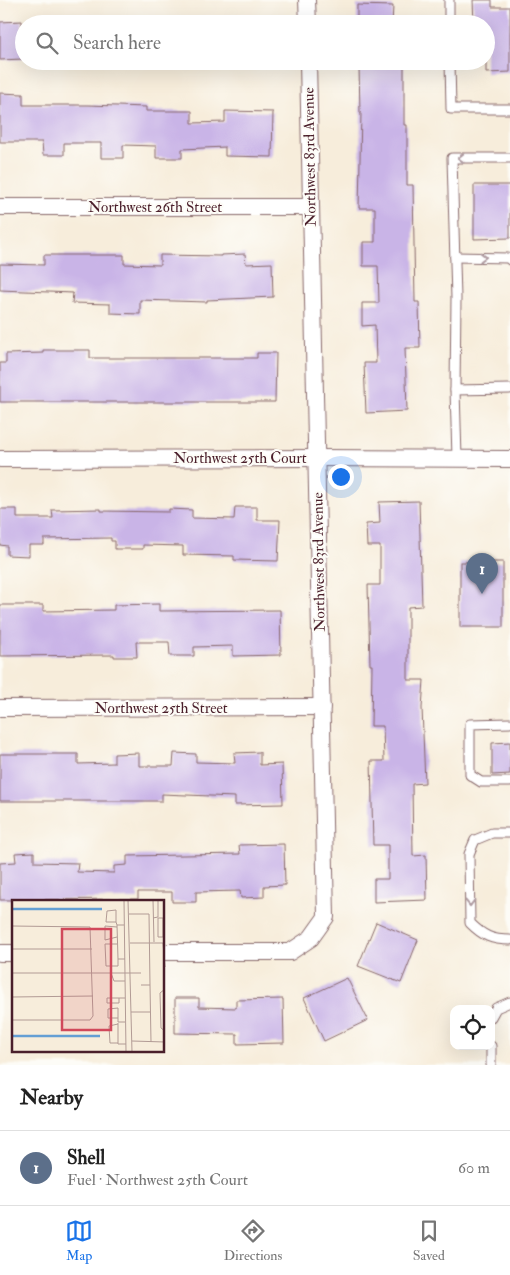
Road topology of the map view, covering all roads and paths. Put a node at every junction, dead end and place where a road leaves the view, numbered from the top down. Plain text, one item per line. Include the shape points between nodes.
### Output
1 (307, 0) edge
2 (449, 0) edge
3 (308, 15) edge
4 (449, 15) edge
5 (308, 70) edge
6 (450, 70) edge
7 (510, 109) edge
8 (510, 158) edge
9 (0, 207) edge
10 (311, 207) junction
11 (455, 257) junction
12 (510, 260) edge
13 (510, 389) edge
14 (455, 390) junction
15 (317, 458) junction
16 (456, 458) junction
17 (0, 459) edge
18 (510, 459) edge
19 (322, 707) junction
20 (0, 708) edge
21 (510, 724) edge
22 (510, 782) edge
23 (510, 833) edge
24 (510, 940) edge
25 (165, 952) edge
26 (510, 1002) edge
27 (495, 1010) edge
28 (490, 1050) edge
29 (491, 1065) edge

1 - 3 street
2 - 4 lane
5 - 10 street, Northwest 83rd Avenue
6 - 7 lane via 451,109
8 -> 11 lane via 452,158
9 - 10 street, Northwest 26th Street
10 - 15 street, Northwest 83rd Avenue
11 -> 12 lane
11 - 14 lane
13 - 14 lane
14 - 16 lane
15 - 16 street, Northwest 25th Court
15 - 17 street, Northwest 25th Court
15 - 19 street, Northwest 83rd Avenue
16 - 18 street, Northwest 25th Court
19 - 20 street, Northwest 25th Street
19 - 25 street, Northwest 83rd Avenue via 326,917 311,938 290,952
21 - 22 lane via 470,724 470,774 481,782
23 -> 24 lane via 492,833 476,840 469,854 470,923 481,934
26 - 27 lane
28 - 29 lane

